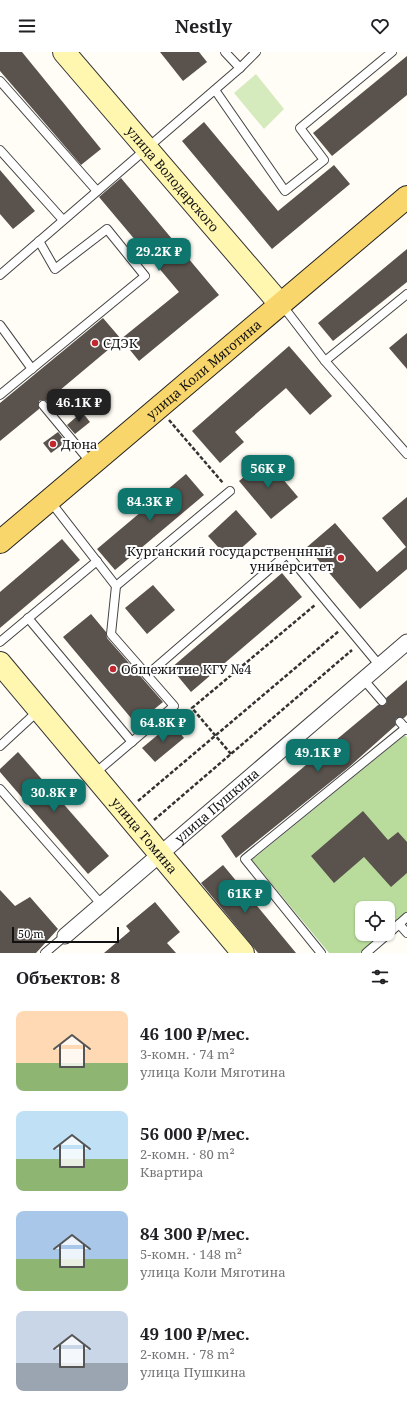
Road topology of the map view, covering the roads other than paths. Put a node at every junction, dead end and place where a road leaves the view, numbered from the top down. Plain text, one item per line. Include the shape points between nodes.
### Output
1 (64, 52) edge
2 (225, 52) edge
3 (256, 52) edge
4 (392, 52) edge
5 (240, 68) junction
6 (0, 81) edge
7 (215, 90) junction
8 (148, 148) junction
9 (0, 150) edge
10 (97, 191) junction
11 (407, 197) edge
12 (63, 220) junction
13 (39, 241) junction
14 (0, 274) edge
15 (407, 294) edge
16 (281, 305) junction
17 (0, 325) edge
18 (325, 361) junction
19 (32, 369) junction
20 (0, 395) edge
21 (44, 405) dead end
22 (407, 454) edge
23 (92, 465) junction
24 (230, 491) road end
25 (50, 500) junction
26 (0, 542) edge
27 (97, 561) junction
28 (116, 586) junction
29 (28, 618) junction
30 (0, 642) edge
31 (407, 642) edge
32 (0, 663) edge
33 (380, 666) junction
34 (147, 675) junction
35 (364, 680) junction
36 (382, 701) dead end
37 (39, 711) junction
38 (400, 722) dead end
39 (407, 728) edge
40 (132, 742) junction
41 (0, 746) edge
42 (94, 774) junction
43 (0, 789) edge
44 (162, 854) junction
45 (102, 905) junction
46 (407, 917) edge
47 (399, 924) junction
48 (395, 928) edge
49 (407, 933) edge
50 (65, 936) joint
51 (380, 941) edge
52 (45, 953) edge
53 (243, 953) edge
54 (321, 953) edge
55 (366, 953) edge

1 - 8 street, улица Володарского
2 - 5 lane
3 - 5 lane
4 - 7 lane via 300,128 324,160 285,191
5 - 7 lane
6 - 10 lane
7 - 8 lane
8 - 10 lane
8 - 16 street, улица Володарского
9 - 12 lane
10 - 12 lane
11 - 16 main road, улица Коли Мяготина
12 - 13 lane
13 - 14 lane
13 - 19 lane via 55,268 107,229 145,276
15 - 18 lane
16 - 18 lane
16 - 23 main road, улица Коли Мяготина
17 - 19 lane
18 - 22 lane
19 - 20 lane via 24,379
21 - 23 lane
23 - 25 main road, улица Коли Мяготина
24 - 28 lane
25 - 26 main road, улица Коли Мяготина
25 - 27 lane
27 - 28 lane
27 - 29 lane
28 - 34 lane via 111,634
29 - 30 lane
29 - 40 lane
31 - 33 street, улица Пушкина
32 - 37 street, улица Томина
33 - 34 lane via 287,554
33 - 35 street, улица Пушкина
34 - 40 lane via 174,706
35 - 36 lane
35 - 44 street, улица Пушкина
37 - 41 lane
37 - 42 street, улица Томина
38 - 39 lane
39 - 54 lane via 245,859
40 - 42 lane
42 - 44 street, улица Томина
43 - 45 lane
44 - 45 street, улица Пушкина
44 - 53 street, улица Томина
45 - 50 street, улица Пушкина
46 - 47 lane
47 - 48 lane
47 - 49 lane
50 - 52 lane, улица Пушкина
51 - 55 lane

